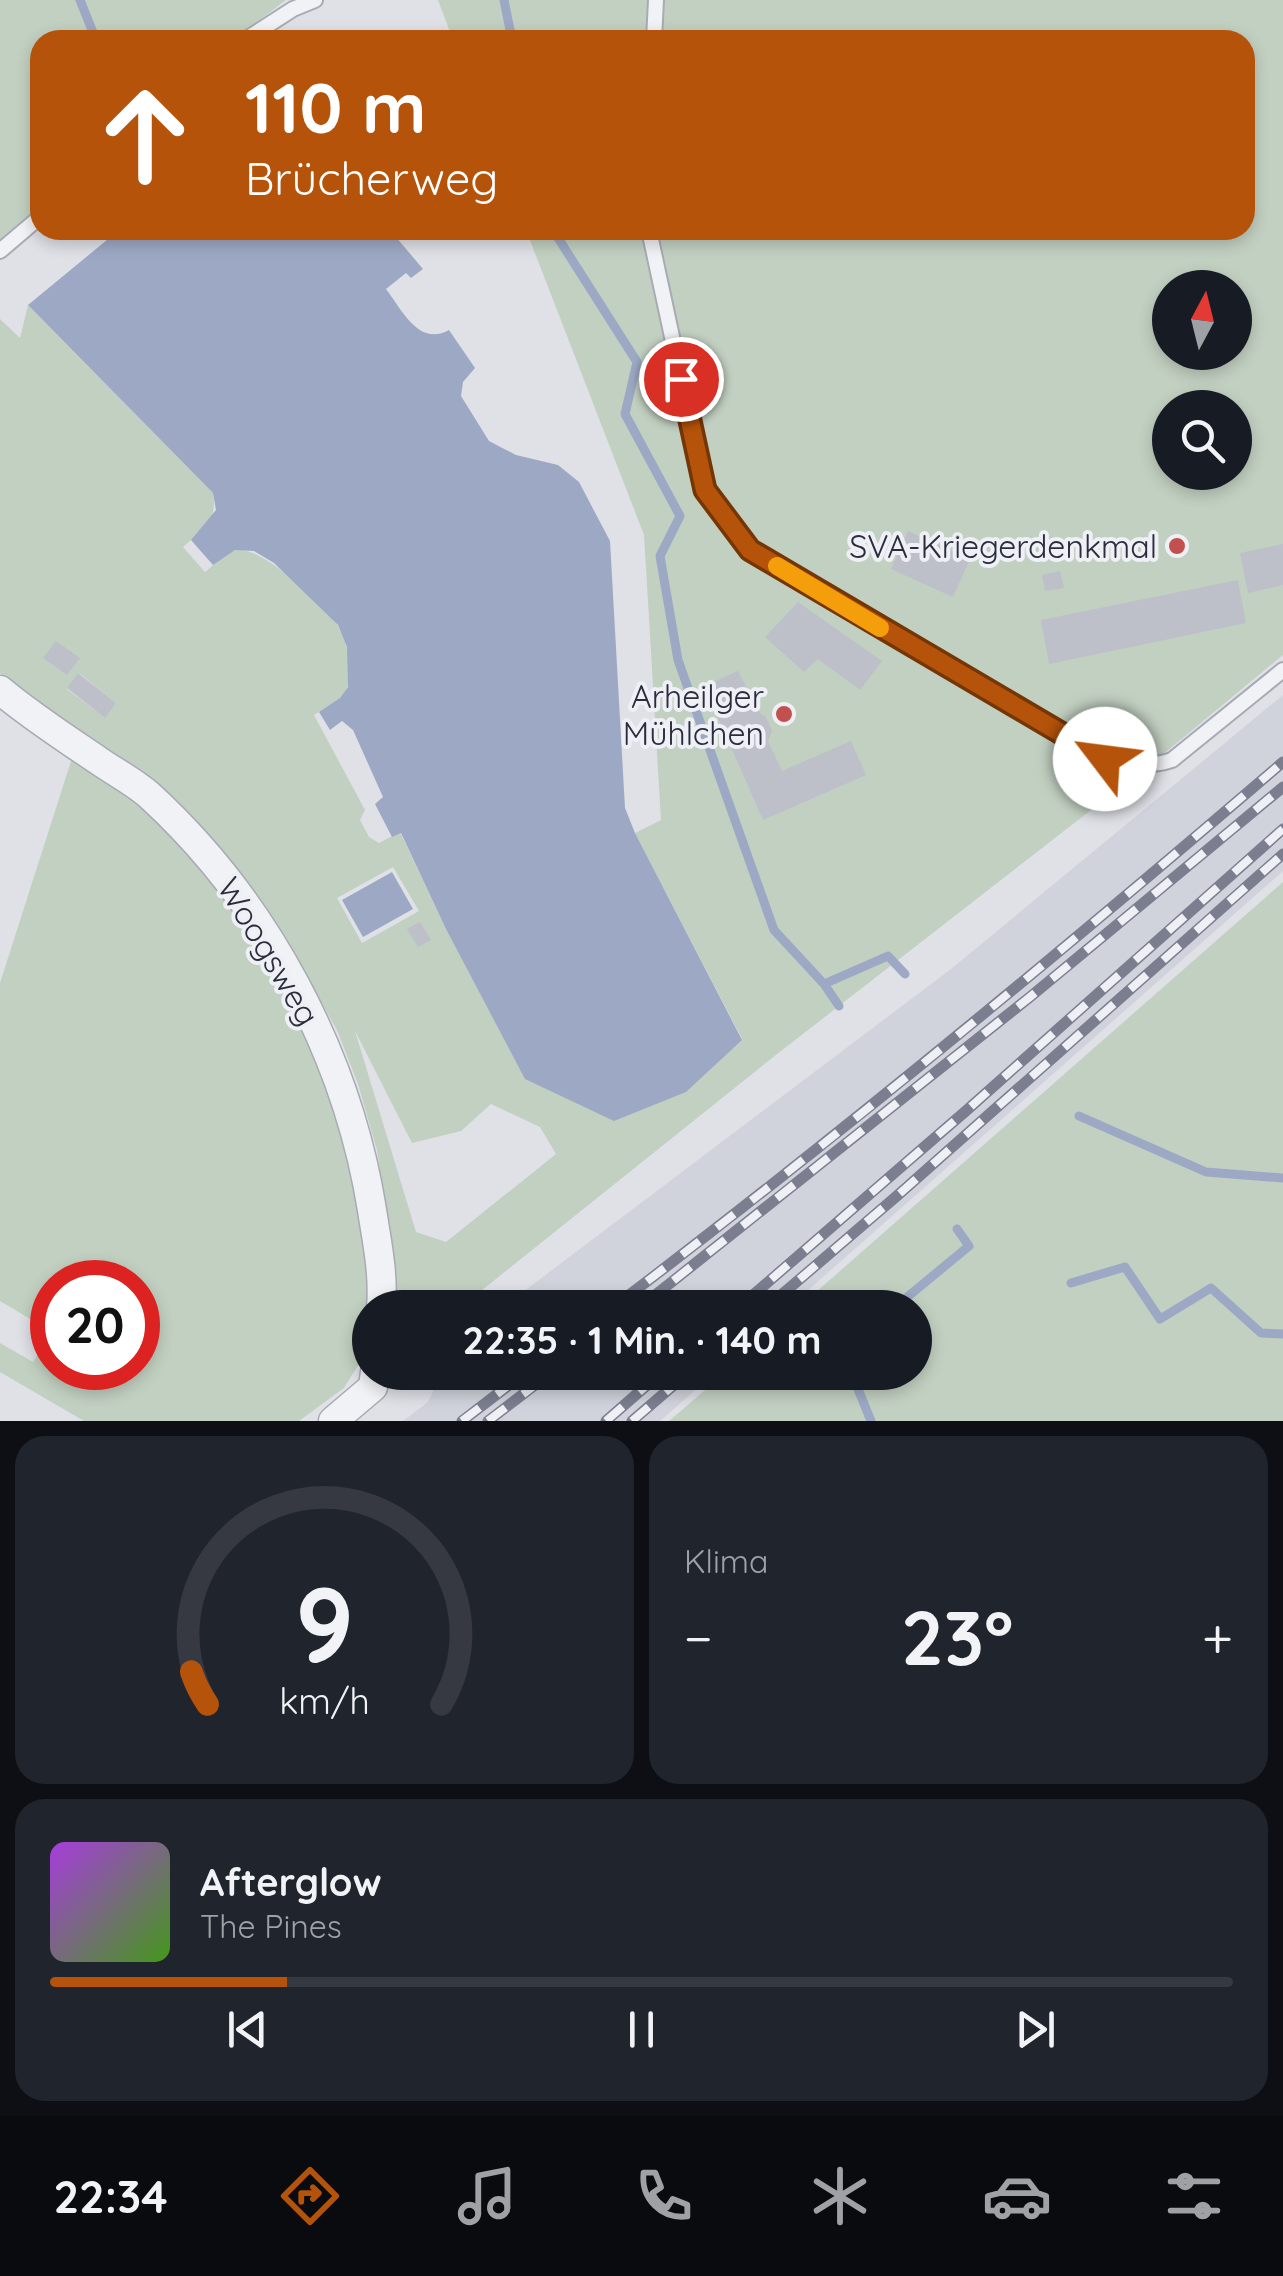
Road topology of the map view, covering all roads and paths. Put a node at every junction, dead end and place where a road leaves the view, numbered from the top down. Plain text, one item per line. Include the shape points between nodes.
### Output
1 (315, 0) edge
2 (656, 0) edge
3 (261, 30) edge
4 (654, 30) edge
5 (30, 225) edge
6 (651, 240) edge
7 (0, 251) edge
8 (1283, 670) edge
9 (0, 690) edge
10 (383, 1290) edge
11 (364, 1390) edge
12 (332, 1421) edge

1 - 3 lane
2 - 4 lane
5 - 7 lane
6 - 8 lane via 705,490 750,550 1105,759 1138,765 1172,760
9 - 10 street, Woogsweg via 146,793 215,863 274,948 343,1088 358,1137
11 - 12 street

